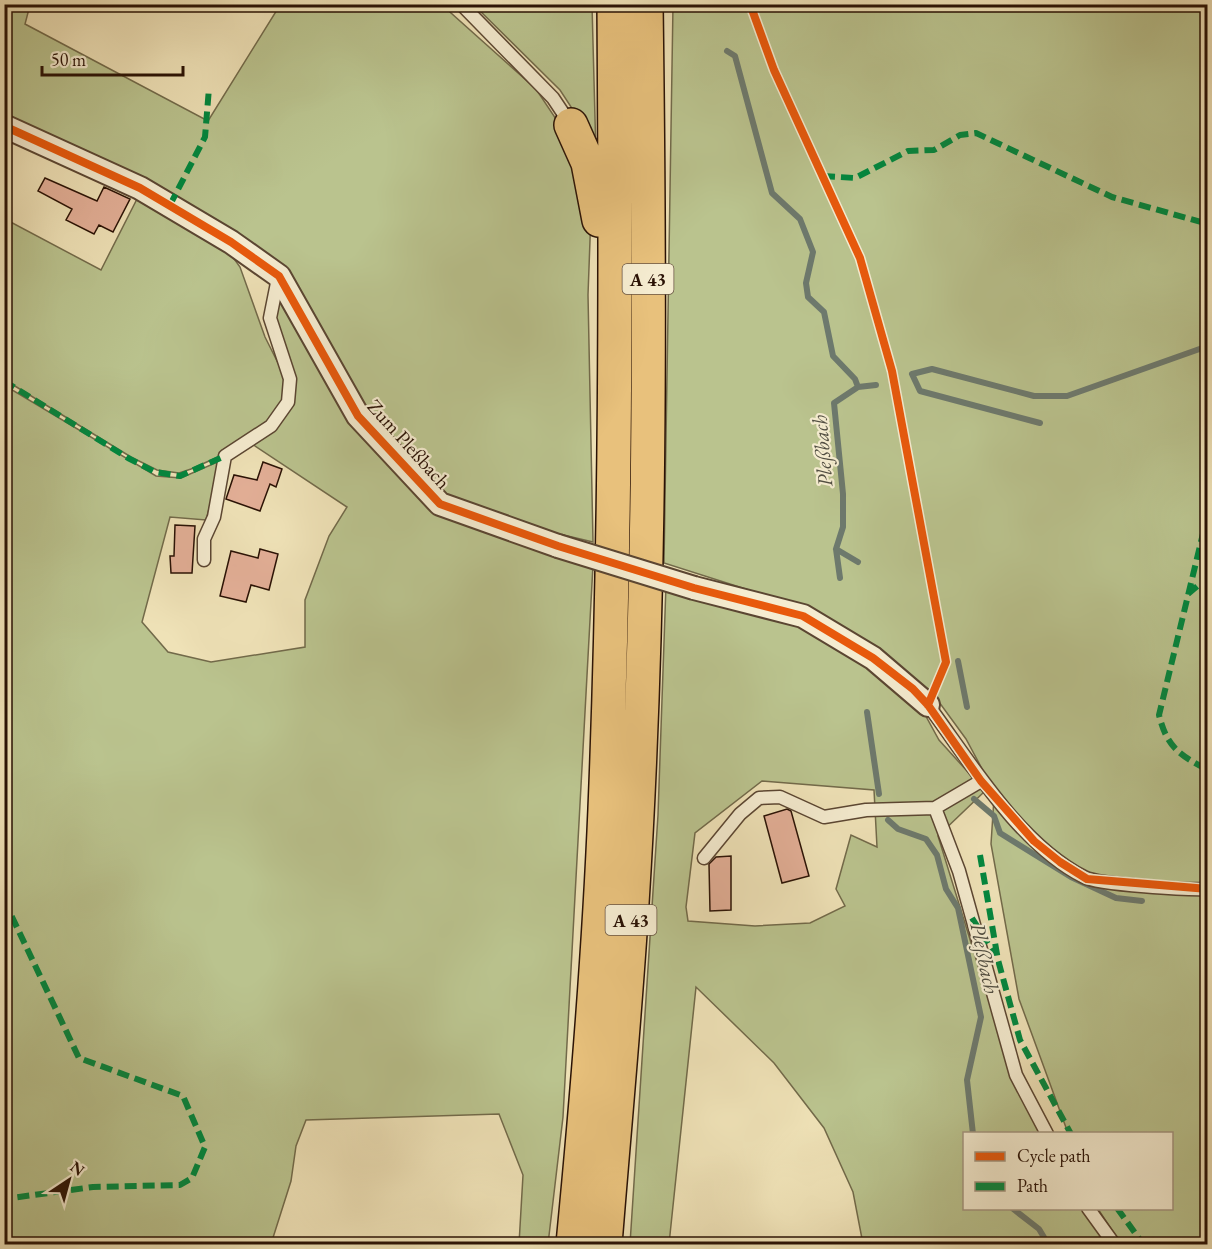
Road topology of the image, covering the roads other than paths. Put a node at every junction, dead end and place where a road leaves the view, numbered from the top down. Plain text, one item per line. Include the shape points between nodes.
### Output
1 (461, 4) edge
2 (614, 4) edge
3 (646, 4) edge
4 (571, 125) joint
5 (4, 126) edge
6 (279, 276) junction
7 (615, 382) junction
8 (204, 560) dead end
9 (928, 705) joint
10 (981, 781) junction
11 (935, 808) junction
12 (704, 858) dead end
13 (1208, 889) edge
14 (1046, 1132) edge
15 (1089, 1210) edge
16 (573, 1245) edge
17 (605, 1245) edge
18 (1114, 1245) edge

1 - 4 lane via 553,98
2 - 7 highway, A 43
3 - 17 highway, A 43 via 644,648 633,902
4 - 7 highway via 588,163 597,198
5 - 6 street, Zum Pleßbach via 140,188 231,242
6 - 8 lane via 270,318 290,379 288,402 271,426 225,456 214,517 204,539
6 - 9 street, Zum Pleßbach, bridge via 358,416 440,504 694,588 803,616 873,658
7 - 16 highway, A 43 via 605,812 594,1016
9 - 10 lane
10 - 11 lane
10 - 13 lane via 1034,841 1087,879
11 - 12 lane via 866,810 824,817 780,797 759,798 740,814
11 - 14 lane via 959,871 1016,1076
15 - 18 lane

